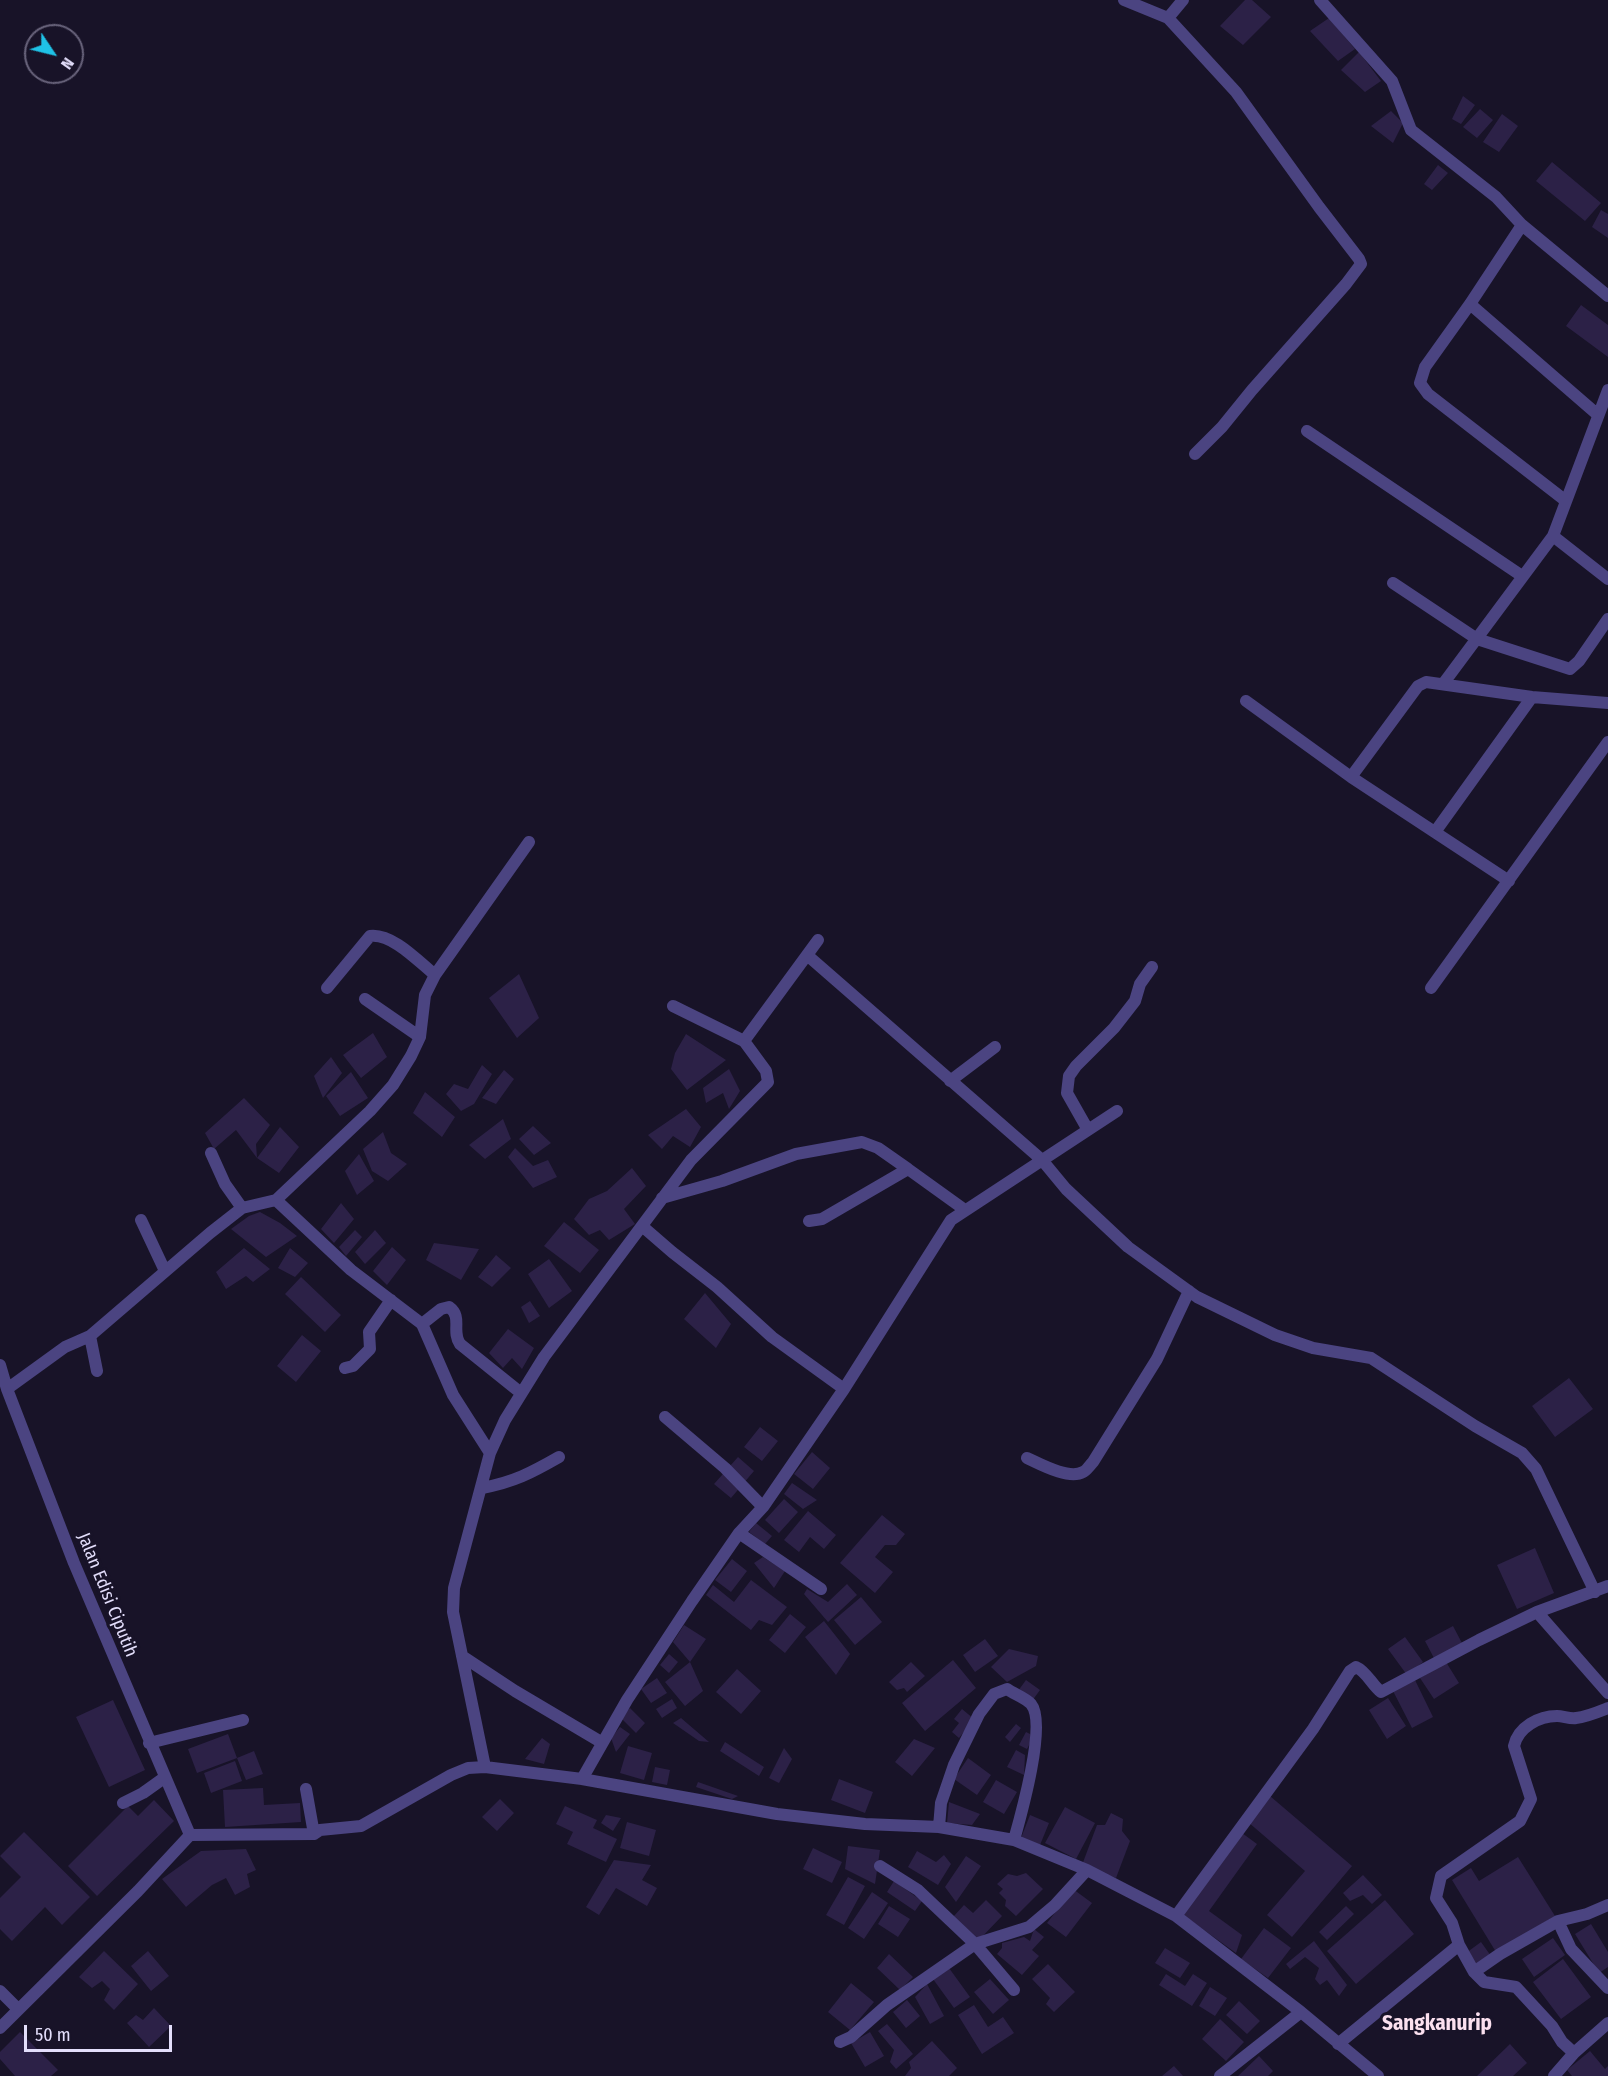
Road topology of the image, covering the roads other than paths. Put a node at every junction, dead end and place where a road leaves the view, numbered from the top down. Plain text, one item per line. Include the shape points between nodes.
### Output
1 (1124, 0) edge
2 (1183, 0) edge
3 (1320, 0) edge
4 (1168, 18) junction
5 (1522, 225) junction
6 (1608, 296) edge
7 (1470, 304) junction
8 (1608, 390) edge
9 (1598, 415) junction
10 (1307, 431) dead end
11 (1195, 454) dead end
12 (1566, 501) junction
13 (1553, 536) junction
14 (1522, 576) junction
15 (1608, 579) edge
16 (1393, 583) dead end
17 (1608, 619) edge
18 (1477, 639) junction
19 (1443, 684) junction
20 (1532, 697) junction
21 (1246, 701) dead end
22 (1608, 703) edge
23 (1608, 742) edge
24 (1351, 777) junction
25 (1435, 832) junction
26 (529, 842) dead end
27 (1509, 881) junction
28 (818, 939) dead end
29 (807, 956) junction
30 (1152, 967) dead end
31 (435, 975) junction
32 (327, 988) dead end
33 (1431, 988) dead end
34 (365, 999) dead end
35 (673, 1006) dead end
36 (420, 1037) junction
37 (744, 1041) junction
38 (995, 1047) dead end
39 (950, 1082) junction
40 (1117, 1111) dead end
41 (1088, 1130) junction
42 (211, 1153) dead end
43 (1042, 1160) junction
44 (908, 1169) junction
45 (662, 1198) junction
46 (276, 1200) junction
47 (242, 1208) junction
48 (965, 1210) junction
49 (141, 1220) dead end
50 (809, 1221) dead end
51 (642, 1226) junction
52 (165, 1271) junction
53 (1189, 1291) junction
54 (391, 1300) junction
55 (422, 1324) junction
56 (90, 1336) junction
57 (0, 1365) edge
58 (345, 1368) dead end
59 (97, 1371) dead end
60 (7, 1389) junction
61 (844, 1389) junction
62 (521, 1393) junction
63 (665, 1417) dead end
64 (490, 1453) junction
65 (559, 1457) dead end
66 (1028, 1458) dead end
67 (482, 1488) junction
68 (763, 1507) junction
69 (739, 1533) junction
70 (1608, 1587) edge
71 (821, 1589) dead end
72 (1595, 1592) junction
73 (1537, 1612) junction
74 (462, 1656) junction
75 (1608, 1693) edge
76 (1608, 1708) edge
77 (243, 1720) dead end
78 (149, 1743) junction
79 (601, 1743) junction
80 (485, 1767) junction
81 (164, 1778) junction
82 (582, 1779) junction
83 (306, 1789) dead end
84 (123, 1803) dead end
85 (939, 1827) junction
86 (314, 1834) junction
87 (190, 1835) junction
88 (1014, 1840) junction
89 (880, 1866) dead end
90 (1087, 1870) junction
91 (1608, 1905) edge
92 (1176, 1916) junction
93 (1558, 1921) junction
94 (975, 1944) junction
95 (1459, 1945) junction
96 (1474, 1972) junction
97 (1608, 1988) edge
98 (1014, 1990) dead end
99 (0, 1991) edge
100 (18, 2009) junction
101 (1301, 2012) junction
102 (1608, 2023) edge
103 (0, 2028) edge
104 (840, 2042) dead end
105 (1338, 2044) junction
106 (1574, 2053) junction
107 (1220, 2076) edge
108 (1378, 2076) edge
109 (1554, 2076) edge

1 - 4 street
2 - 4 street
3 - 5 street via 1392,81 1411,130 1496,197
4 - 11 street via 1236,92 1361,264 1222,428
5 - 6 street
5 - 7 street
7 - 9 street
7 - 12 street via 1425,367 1420,383 1428,394
8 - 9 street
9 - 12 street
10 - 14 street
12 - 13 street
13 - 14 street
13 - 15 street
14 - 18 street
16 - 18 street
17 - 18 street via 1570,669
18 - 19 street
19 - 20 street
19 - 24 street via 1426,682 1418,687
20 - 22 street
20 - 25 street
21 - 24 street
23 - 27 street
24 - 25 street
25 - 27 street
26 - 31 street
27 - 33 street
28 - 29 street
29 - 37 street
29 - 39 street
30 - 41 street via 1135,1001 1069,1076 1067,1093
31 - 32 street via 389,938 378,934 370,936
31 - 36 street via 425,995
34 - 36 street
35 - 37 street
36 - 46 street via 393,1085
37 - 45 street via 766,1071 768,1082 691,1160
38 - 39 street
39 - 43 street
40 - 41 street
41 - 43 street
42 - 47 street via 225,1184
43 - 48 street
43 - 53 street via 1110,1232
44 - 45 street via 878,1148 861,1142 796,1154
44 - 48 street
44 - 50 street via 822,1219
45 - 51 street
46 - 47 street
46 - 54 street via 351,1270
47 - 52 street
48 - 61 street via 951,1220
49 - 52 street
51 - 61 street via 772,1337
51 - 62 street
52 - 56 street
53 - 66 street via 1157,1359 1093,1462 1083,1472 1072,1475
53 - 72 street via 1275,1335 1313,1348 1371,1358 1522,1453 1536,1469
54 - 55 street
54 - 58 street via 369,1332 370,1349 353,1366
55 - 62 street via 449,1307 456,1313 455,1334 460,1344
55 - 64 street via 453,1395
56 - 59 street
56 - 60 street via 65,1347
57 - 60 street, Jalan Edisi Ciputih
60 - 78 street, Jalan Edisi Ciputih
61 - 68 street
62 - 64 street
63 - 68 street via 725,1468
64 - 67 street
65 - 67 street via 509,1483
67 - 74 street via 454,1588 453,1612
68 - 69 street
69 - 71 street
69 - 79 street
70 - 72 street
72 - 73 street
73 - 75 street
73 - 92 street via 1381,1692 1362,1669 1350,1671
74 - 79 street
74 - 80 street
76 - 95 street via 1574,1719 1544,1717 1516,1738 1514,1746 1531,1799 1526,1810 1520,1821 1441,1876 1436,1898 1452,1923
77 - 78 street
78 - 81 street, Jalan Edisi Ciputih
79 - 82 street
80 - 82 street
80 - 86 street via 451,1775 362,1826
81 - 84 street
81 - 87 street, Jalan Edisi Ciputih
82 - 85 street via 777,1814
83 - 86 street
85 - 88 street
85 - 88 street via 941,1803 954,1765 979,1714 994,1694 1007,1689 1031,1704 1037,1718 1037,1737
86 - 87 street
87 - 100 street
88 - 90 street
89 - 94 street via 918,1890
90 - 92 street
90 - 94 street via 1029,1927
91 - 93 street
92 - 101 street
93 - 96 street
93 - 97 street via 1571,1949
94 - 98 street
94 - 104 street via 887,2004 851,2037
95 - 96 street
95 - 105 street
96 - 106 street via 1484,1982 1516,1987
99 - 100 street
100 - 103 street
101 - 105 street
101 - 107 street
102 - 106 street
105 - 108 street
106 - 109 street

